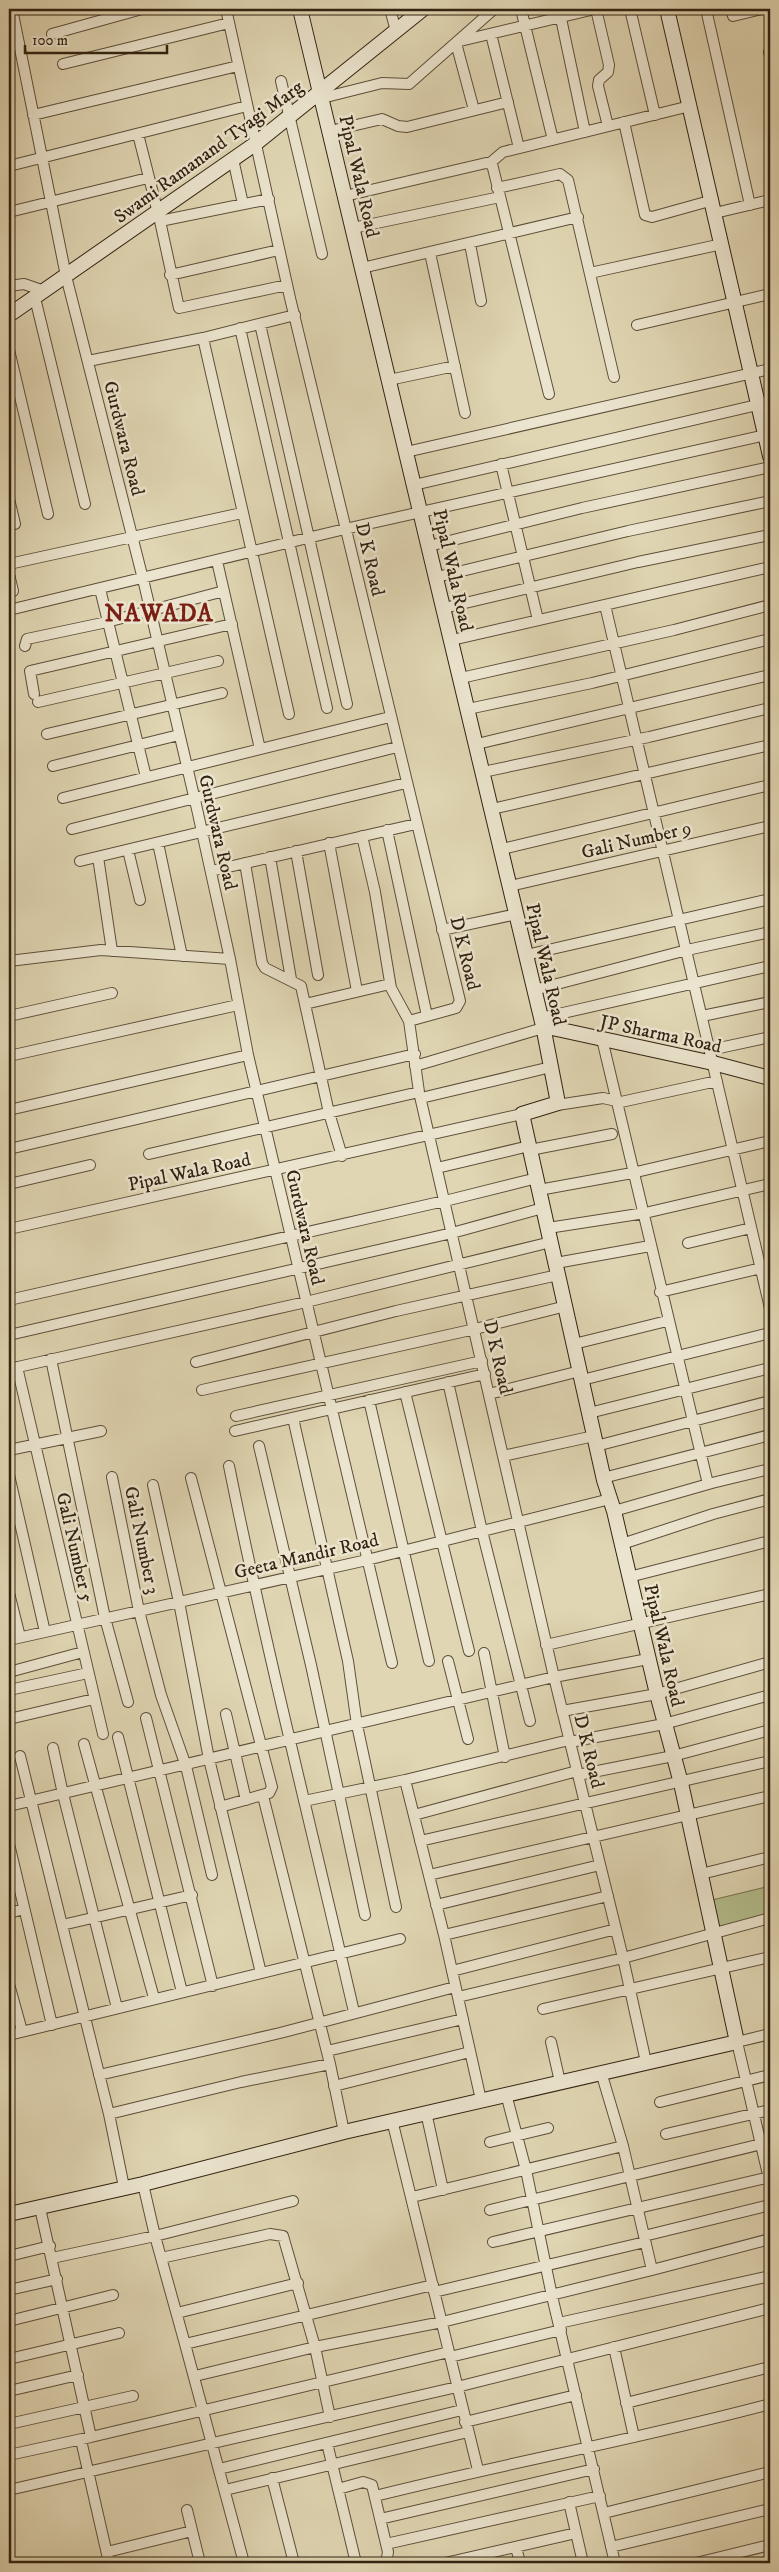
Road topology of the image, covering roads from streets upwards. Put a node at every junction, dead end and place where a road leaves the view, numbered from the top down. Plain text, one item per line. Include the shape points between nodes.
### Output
1 (12, 9) edge
2 (142, 9) edge
3 (226, 9) edge
4 (300, 9) edge
5 (390, 9) edge
6 (494, 9) edge
7 (521, 9) edge
8 (596, 9) edge
9 (630, 9) edge
10 (668, 9) edge
11 (706, 9) edge
12 (731, 9) edge
13 (762, 9) edge
14 (420, 10) edge
15 (560, 13) edge
16 (229, 23) junction
17 (524, 26) junction
18 (396, 31) junction
19 (52, 34) dead end
20 (491, 34) junction
21 (458, 42) junction
22 (63, 64) dead end
23 (238, 66) junction
24 (281, 81) dead end
25 (321, 96) junction
26 (508, 102) junction
27 (247, 106) junction
28 (690, 106) junction
29 (474, 110) junction
30 (34, 115) junction
31 (654, 115) junction
32 (290, 117) junction
33 (624, 122) junction
34 (608, 126) junction
35 (330, 131) junction
36 (586, 132) junction
37 (138, 134) junction
38 (553, 140) junction
39 (255, 144) junction
40 (519, 148) junction
41 (42, 158) junction
42 (233, 159) junction
43 (490, 163) junction
44 (9, 166) edge
45 (148, 178) junction
46 (499, 192) junction
47 (345, 196) junction
48 (268, 199) junction
49 (770, 200) edge
50 (51, 202) junction
51 (243, 204) junction
52 (750, 205) junction
53 (714, 206) junction
54 (9, 212) edge
55 (159, 217) junction
56 (578, 217) junction
57 (353, 228) junction
58 (509, 234) junction
59 (470, 244) junction
60 (722, 244) junction
61 (279, 250) junction
62 (430, 253) junction
63 (322, 254) dead end
64 (362, 268) junction
65 (590, 273) junction
66 (170, 275) junction
67 (66, 276) junction
68 (287, 285) junction
69 (9, 286) edge
70 (770, 294) edge
71 (39, 295) junction
72 (481, 301) dead end
73 (736, 302) junction
74 (9, 315) edge
75 (294, 315) junction
76 (260, 324) junction
77 (637, 325) dead end
78 (240, 328) junction
79 (203, 338) junction
80 (9, 350) edge
81 (88, 361) junction
82 (455, 366) junction
83 (770, 369) edge
84 (751, 374) junction
85 (614, 377) dead end
86 (389, 380) junction
87 (549, 394) dead end
88 (764, 404) edge
89 (465, 413) dead end
90 (768, 435) edge
91 (406, 452) junction
92 (770, 456) edge
93 (501, 464) junction
94 (770, 467) edge
95 (414, 485) junction
96 (508, 494) junction
97 (9, 499) edge
98 (770, 501) edge
99 (85, 504) dead end
100 (242, 513) junction
101 (48, 514) dead end
102 (421, 514) junction
103 (15, 524) dead end
104 (515, 524) junction
105 (346, 529) junction
106 (770, 535) edge
107 (132, 536) junction
108 (310, 538) junction
109 (291, 543) junction
110 (429, 546) junction
111 (251, 553) junction
112 (523, 556) junction
113 (217, 561) junction
114 (9, 564) edge
115 (770, 567) edge
116 (9, 574) edge
117 (436, 577) junction
118 (142, 579) junction
119 (530, 588) junction
120 (100, 589) junction
121 (13, 591) dead end
122 (224, 591) junction
123 (605, 605) junction
124 (770, 605) edge
125 (444, 608) junction
126 (9, 610) edge
127 (150, 610) junction
128 (538, 620) junction
129 (107, 622) junction
130 (232, 624) junction
131 (770, 639) edge
132 (452, 640) junction
133 (157, 641) junction
134 (615, 643) junction
135 (25, 646) dead end
136 (115, 652) junction
137 (218, 661) dead end
138 (165, 674) junction
139 (770, 675) edge
140 (622, 676) junction
141 (461, 678) junction
142 (123, 683) junction
143 (222, 693) dead end
144 (172, 704) junction
145 (347, 704) dead end
146 (327, 708) dead end
147 (630, 708) junction
148 (770, 708) edge
149 (468, 709) junction
150 (130, 714) junction
151 (289, 714) dead end
152 (390, 717) junction
153 (47, 734) dead end
154 (179, 735) junction
155 (638, 739) junction
156 (476, 744) junction
157 (138, 745) junction
158 (770, 746) edge
159 (397, 747) junction
160 (260, 749) junction
161 (53, 766) dead end
162 (186, 766) junction
163 (483, 772) junction
164 (644, 774) junction
165 (146, 777) junction
166 (406, 783) junction
167 (770, 786) edge
168 (63, 798) dead end
169 (194, 800) junction
170 (492, 809) junction
171 (654, 812) junction
172 (416, 824) junction
173 (770, 826) edge
174 (72, 829) dead end
175 (387, 830) junction
176 (202, 832) junction
177 (362, 836) junction
178 (158, 843) junction
179 (330, 843) junction
180 (502, 849) junction
181 (128, 850) junction
182 (663, 850) junction
183 (296, 851) junction
184 (98, 857) junction
185 (270, 857) junction
186 (80, 861) dead end
187 (245, 863) junction
188 (211, 872) junction
189 (510, 886) junction
190 (770, 899) edge
191 (140, 900) dead end
192 (517, 914) junction
193 (679, 919) junction
194 (442, 930) junction
195 (770, 932) edge
196 (687, 950) junction
197 (112, 951) junction
198 (526, 955) junction
199 (182, 956) junction
200 (230, 960) junction
201 (9, 961) edge
202 (770, 966) edge
203 (318, 975) dead end
204 (292, 979) junction
205 (390, 984) junction
206 (695, 984) junction
207 (534, 990) junction
208 (357, 992) junction
209 (112, 993) dead end
210 (770, 1002) edge
211 (305, 1004) junction
212 (238, 1005) junction
213 (9, 1016) edge
214 (427, 1016) junction
215 (702, 1016) junction
216 (409, 1021) junction
217 (542, 1024) junction
218 (770, 1037) edge
219 (602, 1039) junction
220 (415, 1054) junction
221 (248, 1055) junction
222 (9, 1056) edge
223 (711, 1056) junction
224 (416, 1066) junction
225 (551, 1067) junction
226 (321, 1076) junction
227 (770, 1078) edge
228 (717, 1081) junction
229 (257, 1091) junction
230 (420, 1095) junction
231 (616, 1103) junction
232 (557, 1105) junction
233 (9, 1110) edge
234 (329, 1113) junction
235 (522, 1114) junction
236 (265, 1128) junction
237 (612, 1134) dead end
238 (429, 1135) junction
239 (770, 1141) edge
240 (530, 1148) junction
241 (9, 1149) edge
242 (733, 1150) junction
243 (149, 1154) dead end
244 (342, 1156) junction
245 (90, 1165) dead end
246 (437, 1168) junction
247 (275, 1171) junction
248 (632, 1173) junction
249 (9, 1184) edge
250 (538, 1184) junction
251 (770, 1184) edge
252 (742, 1190) junction
253 (445, 1201) junction
254 (543, 1208) junction
255 (642, 1213) junction
256 (751, 1228) junction
257 (9, 1229) edge
258 (452, 1234) junction
259 (549, 1235) junction
260 (290, 1236) junction
261 (688, 1243) dead end
262 (650, 1246) junction
263 (460, 1265) junction
264 (765, 1268) edge
265 (298, 1269) junction
266 (557, 1269) junction
267 (660, 1292) junction
268 (467, 1295) junction
269 (9, 1300) edge
270 (306, 1302) junction
271 (770, 1305) edge
272 (566, 1306) junction
273 (667, 1321) junction
274 (475, 1329) junction
275 (770, 1333) edge
276 (314, 1334) junction
277 (9, 1335) edge
278 (574, 1344) junction
279 (676, 1357) junction
280 (51, 1359) junction
281 (482, 1361) junction
282 (196, 1362) dead end
283 (320, 1363) junction
284 (13, 1368) edge
285 (770, 1368) edge
286 (485, 1374) junction
287 (581, 1376) junction
288 (448, 1382) junction
289 (202, 1390) dead end
290 (684, 1390) junction
291 (405, 1392) junction
292 (489, 1394) junction
293 (328, 1396) junction
294 (369, 1400) junction
295 (770, 1401) edge
296 (331, 1409) junction
297 (589, 1413) junction
298 (236, 1416) dead end
299 (293, 1418) junction
300 (692, 1422) junction
301 (101, 1431) dead end
302 (235, 1431) dead end
303 (770, 1435) edge
304 (67, 1438) junction
305 (595, 1441) junction
306 (34, 1444) junction
307 (259, 1446) dead end
308 (9, 1450) edge
309 (700, 1453) junction
310 (503, 1456) junction
311 (229, 1466) dead end
312 (770, 1469) edge
313 (9, 1475) edge
314 (112, 1477) dead end
315 (191, 1478) dead end
316 (604, 1478) junction
317 (708, 1484) junction
318 (153, 1485) dead end
319 (770, 1499) edge
320 (612, 1505) junction
321 (518, 1522) junction
322 (482, 1531) junction
323 (770, 1540) edge
324 (443, 1541) junction
325 (622, 1544) junction
326 (404, 1551) junction
327 (367, 1560) junction
328 (326, 1569) junction
329 (290, 1577) junction
330 (629, 1577) junction
331 (253, 1586) junction
332 (9, 1593) edge
333 (220, 1593) junction
334 (770, 1594) edge
335 (179, 1602) junction
336 (139, 1611) junction
337 (105, 1618) junction
338 (640, 1623) junction
339 (76, 1625) junction
340 (45, 1632) junction
341 (20, 1637) junction
342 (9, 1640) edge
343 (546, 1645) junction
344 (470, 1651) dead end
345 (84, 1652) junction
346 (484, 1653) dead end
347 (648, 1659) junction
348 (429, 1661) dead end
349 (448, 1661) dead end
350 (770, 1662) edge
351 (392, 1663) dead end
352 (9, 1672) edge
353 (88, 1673) junction
354 (554, 1678) junction
355 (522, 1685) junction
356 (9, 1690) edge
357 (492, 1692) junction
358 (657, 1694) junction
359 (770, 1695) edge
360 (94, 1699) junction
361 (458, 1700) junction
362 (128, 1702) dead end
363 (562, 1711) junction
364 (226, 1714) dead end
365 (146, 1718) dead end
366 (9, 1719) edge
367 (530, 1721) dead end
368 (358, 1724) junction
369 (664, 1724) junction
370 (770, 1730) edge
371 (324, 1731) junction
372 (103, 1734) dead end
373 (118, 1737) dead end
374 (291, 1739) junction
375 (468, 1739) dead end
376 (569, 1741) junction
377 (84, 1744) dead end
378 (260, 1746) junction
379 (53, 1748) dead end
380 (235, 1753) junction
381 (20, 1756) dead end
382 (673, 1756) junction
383 (505, 1757) junction
384 (209, 1759) junction
385 (770, 1761) edge
386 (186, 1766) junction
387 (160, 1772) junction
388 (577, 1773) junction
389 (129, 1779) junction
390 (404, 1780) junction
391 (681, 1783) junction
392 (95, 1786) junction
393 (370, 1787) junction
394 (62, 1794) junction
395 (336, 1794) junction
396 (263, 1796) junction
397 (770, 1796) edge
398 (246, 1800) junction
399 (32, 1801) junction
400 (304, 1801) junction
401 (585, 1803) junction
402 (9, 1806) edge
403 (220, 1807) junction
404 (414, 1815) junction
405 (689, 1816) junction
406 (593, 1837) junction
407 (420, 1841) junction
408 (9, 1844) edge
409 (770, 1857) edge
410 (600, 1865) junction
411 (12, 1872) edge
412 (701, 1874) junction
413 (212, 1875) dead end
414 (429, 1875) junction
415 (192, 1895) junction
416 (608, 1896) junction
417 (159, 1904) junction
418 (436, 1905) junction
419 (396, 1907) dead end
420 (24, 1909) junction
421 (130, 1910) junction
422 (9, 1913) edge
423 (365, 1915) dead end
424 (94, 1917) junction
425 (770, 1918) edge
426 (62, 1925) junction
427 (616, 1929) junction
428 (444, 1935) junction
429 (714, 1935) junction
430 (400, 1938) dead end
431 (341, 1953) junction
432 (770, 1957) edge
433 (623, 1958) junction
434 (305, 1962) junction
435 (721, 1968) junction
436 (452, 1971) junction
437 (261, 1973) junction
438 (9, 1984) edge
439 (213, 1986) junction
440 (630, 1990) junction
441 (182, 1992) junction
442 (457, 1992) junction
443 (154, 1998) junction
444 (117, 2008) junction
445 (543, 2009) dead end
446 (354, 2012) junction
447 (84, 2017) junction
448 (463, 2019) junction
449 (320, 2022) junction
450 (52, 2024) junction
451 (22, 2032) junction
452 (770, 2034) edge
453 (9, 2035) edge
454 (551, 2042) dead end
455 (737, 2042) junction
456 (327, 2051) junction
457 (470, 2052) junction
458 (646, 2062) junction
459 (330, 2064) junction
460 (601, 2072) junction
461 (99, 2075) junction
462 (770, 2075) edge
463 (745, 2081) junction
464 (560, 2082) junction
465 (334, 2086) junction
466 (506, 2094) junction
467 (481, 2100) junction
468 (660, 2102) dead end
469 (770, 2110) edge
470 (426, 2112) junction
471 (109, 2114) junction
472 (753, 2114) junction
473 (392, 2120) junction
474 (548, 2128) dead end
475 (344, 2132) junction
476 (666, 2134) dead end
477 (517, 2136) junction
478 (490, 2142) dead end
479 (766, 2143) edge
480 (623, 2146) junction
481 (526, 2170) junction
482 (630, 2177) junction
483 (770, 2180) edge
484 (143, 2184) junction
485 (124, 2187) junction
486 (443, 2190) junction
487 (412, 2197) junction
488 (531, 2200) junction
489 (293, 2201) dead end
490 (770, 2205) edge
491 (40, 2208) junction
492 (637, 2209) junction
493 (490, 2210) dead end
494 (9, 2214) edge
495 (538, 2231) junction
496 (155, 2236) junction
497 (644, 2239) junction
498 (770, 2239) edge
499 (493, 2242) dead end
500 (50, 2246) junction
501 (9, 2256) edge
502 (52, 2258) junction
503 (161, 2258) junction
504 (546, 2266) junction
505 (652, 2270) junction
506 (770, 2276) edge
507 (57, 2279) junction
508 (298, 2283) junction
509 (434, 2288) junction
510 (9, 2290) edge
511 (113, 2296) dead end
512 (552, 2296) junction
513 (62, 2307) junction
514 (770, 2308) edge
515 (177, 2313) junction
516 (306, 2314) junction
517 (9, 2321) edge
518 (442, 2322) junction
519 (560, 2327) junction
520 (119, 2333) dead end
521 (71, 2344) junction
522 (185, 2344) junction
523 (315, 2347) junction
524 (614, 2347) junction
525 (449, 2355) junction
526 (9, 2359) edge
527 (567, 2359) junction
528 (770, 2367) edge
529 (78, 2375) junction
530 (195, 2376) junction
531 (322, 2380) junction
532 (457, 2387) junction
533 (9, 2391) edge
534 (576, 2395) junction
535 (133, 2396) dead end
536 (626, 2402) junction
537 (770, 2404) edge
538 (84, 2406) junction
539 (203, 2409) junction
540 (462, 2410) junction
541 (330, 2417) junction
542 (9, 2424) edge
543 (466, 2427) junction
544 (634, 2437) junction
545 (86, 2438) junction
546 (327, 2443) junction
547 (212, 2444) junction
548 (588, 2446) junction
549 (9, 2455) edge
550 (332, 2464) junction
551 (219, 2469) junction
552 (594, 2469) junction
553 (478, 2470) junction
554 (89, 2472) junction
555 (770, 2472) edge
556 (272, 2478) junction
557 (338, 2489) junction
558 (9, 2490) edge
559 (225, 2490) junction
560 (375, 2496) junction
561 (600, 2496) junction
562 (569, 2502) junction
563 (770, 2509) edge
564 (187, 2510) dead end
565 (604, 2513) junction
566 (380, 2519) junction
567 (192, 2531) junction
568 (576, 2533) junction
569 (386, 2544) junction
570 (770, 2545) edge
571 (516, 2547) junction
572 (612, 2547) junction
573 (107, 2552) junction
574 (486, 2559) edge
575 (109, 2563) edge
576 (200, 2563) edge
577 (244, 2563) edge
578 (294, 2563) edge
579 (356, 2563) edge
580 (383, 2563) edge
581 (448, 2563) edge
582 (520, 2563) edge
583 (583, 2563) edge
584 (615, 2563) edge
585 (696, 2563) edge

1 - 30 street, Gurdwara Road
2 - 19 street
3 - 16 street, D K Road
4 - 25 street, Pipal Wala Road
5 - 18 street
6 - 21 street
7 - 17 street
8 - 15 street
8 - 34 street via 610,65 598,86
9 - 31 street
10 - 28 street
11 - 52 street
12 - 13 street via 733,16
14 - 18 street, Swami Ramanand Tyagi Marg
15 - 17 street
15 - 36 street
16 - 22 street
16 - 23 street, D K Road
17 - 20 street
17 - 38 street
18 - 25 street, Swami Ramanand Tyagi Marg
20 - 21 street
20 - 26 street
21 - 25 street via 408,84 382,83
21 - 29 street
23 - 27 street, D K Road
23 - 30 street
24 - 32 street
25 - 32 street, Swami Ramanand Tyagi Marg
25 - 35 street, Pipal Wala Road
26 - 29 street
26 - 40 street
27 - 37 street
27 - 39 street, D K Road
28 - 31 street
28 - 53 street
29 - 35 street via 407,127 382,119
30 - 41 street, Gurdwara Road
31 - 33 street
32 - 39 street, Swami Ramanand Tyagi Marg
32 - 63 street
33 - 34 street
33 - 53 street via 645,215 652,217
34 - 36 street
35 - 47 street, Pipal Wala Road
36 - 38 street
37 - 41 street
37 - 45 street
38 - 40 street
39 - 42 street, Swami Ramanand Tyagi Marg
39 - 48 street, D K Road
40 - 43 street via 500,154
41 - 44 street
41 - 50 street, Gurdwara Road
42 - 51 street
42 - 55 street, Swami Ramanand Tyagi Marg
43 - 46 street
43 - 47 street
45 - 50 street
45 - 55 street
46 - 56 street via 560,174 570,184
46 - 57 street
46 - 58 street
47 - 57 street, Pipal Wala Road
48 - 51 street
48 - 61 street, D K Road
49 - 52 street
50 - 54 street
50 - 67 street, Gurdwara Road
51 - 55 street
52 - 53 street
53 - 60 street
55 - 66 street
55 - 67 street, Swami Ramanand Tyagi Marg
56 - 58 street
56 - 65 street
57 - 64 street, Pipal Wala Road
58 - 59 street
58 - 87 street
59 - 62 street
59 - 72 street
60 - 65 street
60 - 73 street
61 - 66 street
61 - 68 street, D K Road
62 - 64 street
62 - 82 street
64 - 86 street, Pipal Wala Road
65 - 85 street
66 - 68 street via 177,304 181,308
67 - 71 street, Swami Ramanand Tyagi Marg
67 - 81 street, Gurdwara Road
68 - 75 street, D K Road
69 - 71 street via 24,284
70 - 73 street
71 - 74 street, Swami Ramanand Tyagi Marg
71 - 99 street
73 - 77 street
73 - 84 street
75 - 76 street
75 - 105 street, D K Road
76 - 78 street
76 - 108 street
78 - 79 street
78 - 109 street
79 - 81 street
79 - 100 street
80 - 101 street
81 - 107 street, Gurdwara Road
82 - 86 street
82 - 89 street
83 - 84 street
84 - 88 street
84 - 91 street
86 - 91 street, Pipal Wala Road
88 - 90 street
88 - 93 street
90 - 92 street
90 - 96 street
91 - 95 street, Pipal Wala Road
93 - 95 street
93 - 96 street
94 - 104 street
95 - 102 street, Pipal Wala Road
96 - 102 street
96 - 104 street
97 - 103 street
98 - 112 street
100 - 107 street
100 - 111 street
102 - 105 street
102 - 110 street, Pipal Wala Road
104 - 110 street
104 - 112 street
105 - 108 street
105 - 152 street, D K Road
106 - 119 street
107 - 114 street
107 - 118 street, Gurdwara Road
108 - 109 street
108 - 145 street
109 - 111 street
109 - 146 street
110 - 117 street, Pipal Wala Road
111 - 113 street
111 - 151 street
112 - 117 street
112 - 119 street
113 - 118 street
113 - 122 street
115 - 123 street
116 - 121 street
117 - 125 street, Pipal Wala Road
118 - 120 street
118 - 127 street, Gurdwara Road
119 - 125 street
119 - 128 street
120 - 126 street
120 - 129 street
122 - 127 street
122 - 130 street
123 - 128 street
123 - 134 street
124 - 134 street
125 - 132 street, Pipal Wala Road
127 - 129 street
127 - 133 street, Gurdwara Road
128 - 132 street
129 - 135 street via 27,639
129 - 136 street
130 - 133 street
130 - 160 street
131 - 140 street
132 - 141 street, Pipal Wala Road
133 - 136 street
133 - 138 street, Gurdwara Road
134 - 140 street
134 - 141 street
136 - 142 street
136 - 142 street via 30,671 36,698
137 - 138 street
138 - 142 street
138 - 144 street, Gurdwara Road
139 - 147 street
140 - 147 street
140 - 149 street
141 - 149 street, Pipal Wala Road
142 - 150 street
143 - 144 street
144 - 150 street
144 - 154 street, Gurdwara Road
147 - 155 street
147 - 156 street
148 - 155 street
149 - 156 street, Pipal Wala Road
150 - 153 street
150 - 157 street
152 - 159 street, D K Road
152 - 160 street
154 - 157 street
154 - 162 street, Gurdwara Road
155 - 163 street
155 - 164 street
156 - 163 street, Pipal Wala Road
157 - 161 street
157 - 165 street
158 - 164 street
159 - 166 street, D K Road
159 - 169 street
160 - 162 street
162 - 165 street
162 - 169 street, Gurdwara Road
163 - 170 street, Pipal Wala Road
164 - 170 street
164 - 171 street
165 - 168 street
166 - 172 street, D K Road
166 - 176 street
167 - 171 street
169 - 174 street
169 - 176 street, Gurdwara Road
170 - 180 street, Pipal Wala Road
171 - 180 street
171 - 182 street
172 - 175 street
172 - 194 street, D K Road
173 - 182 street, Gali Number 9
175 - 177 street
175 - 214 street
176 - 178 street
176 - 188 street, Gurdwara Road
177 - 179 street
177 - 205 street
178 - 181 street
178 - 199 street
179 - 183 street
179 - 208 street
180 - 189 street, Pipal Wala Road
181 - 184 street
181 - 191 street
182 - 189 street, Gali Number 9
182 - 193 street
183 - 185 street
183 - 203 street
184 - 186 street
184 - 197 street
185 - 187 street
185 - 204 street
187 - 188 street
187 - 204 street via 263,966
188 - 200 street, Gurdwara Road
189 - 192 street, Pipal Wala Road
190 - 193 street
192 - 194 street
192 - 198 street, Pipal Wala Road
193 - 196 street
193 - 198 street
194 - 214 street, D K Road via 460,1003 456,1008
195 - 196 street
196 - 206 street
196 - 207 street
197 - 199 street
197 - 201 street
198 - 207 street, Pipal Wala Road
199 - 200 street
200 - 212 street, Gurdwara Road
202 - 206 street
204 - 211 street via 301,986
205 - 208 street
205 - 216 street
206 - 215 street
206 - 217 street
207 - 217 street, Pipal Wala Road
208 - 211 street
209 - 213 street
210 - 215 street
211 - 226 street
212 - 221 street, Gurdwara Road
212 - 222 street
214 - 216 street, D K Road
215 - 223 street
216 - 220 street, D K Road
217 - 219 street, JP Sharma Road
217 - 224 street
217 - 225 street, Pipal Wala Road
218 - 223 street
219 - 223 street, JP Sharma Road
219 - 231 street
220 - 224 street, D K Road
220 - 226 street
221 - 229 street, Gurdwara Road
221 - 233 street
223 - 227 street, JP Sharma Road
223 - 228 street
224 - 230 street, D K Road
225 - 230 street
225 - 232 street, Pipal Wala Road
226 - 229 street
226 - 234 street
228 - 231 street
228 - 242 street
229 - 236 street, Gurdwara Road
229 - 241 street
230 - 234 street
230 - 238 street, D K Road
231 - 232 street via 602,1098
231 - 248 street
232 - 235 street, Pipal Wala Road
234 - 236 street
234 - 244 street
235 - 238 street, Pipal Wala Road
235 - 240 street, Pipal Wala Road
236 - 243 street
236 - 247 street, Gurdwara Road
237 - 240 street
238 - 244 street, Pipal Wala Road
238 - 246 street, D K Road
239 - 242 street
240 - 246 street
240 - 250 street, Pipal Wala Road
242 - 248 street
242 - 252 street
244 - 247 street, Pipal Wala Road
245 - 249 street
246 - 253 street, D K Road
247 - 257 street, Pipal Wala Road
247 - 260 street, Gurdwara Road
248 - 250 street
248 - 255 street
250 - 253 street
250 - 254 street, Pipal Wala Road
251 - 252 street
252 - 255 street
252 - 256 street
253 - 258 street, D K Road
253 - 260 street
254 - 258 street
254 - 259 street, Pipal Wala Road
255 - 259 street
255 - 262 street
256 - 261 street
256 - 264 street
258 - 263 street, D K Road
258 - 265 street
259 - 263 street
259 - 266 street, Pipal Wala Road
260 - 265 street, Gurdwara Road
260 - 269 street
262 - 266 street
262 - 267 street
263 - 268 street, D K Road
263 - 270 street
264 - 267 street
264 - 271 street
265 - 270 street, Gurdwara Road
265 - 277 street
266 - 268 street
266 - 272 street, Pipal Wala Road
267 - 273 street
268 - 274 street, D K Road
268 - 276 street
270 - 276 street, Gurdwara Road
270 - 280 street
272 - 274 street
272 - 278 street, Pipal Wala Road
273 - 278 street
273 - 279 street
274 - 281 street, D K Road
274 - 283 street
275 - 279 street
276 - 282 street
276 - 283 street, Gurdwara Road
278 - 287 street, Pipal Wala Road
279 - 287 street
279 - 290 street
280 - 284 street
280 - 304 street
281 - 286 street, D K Road
281 - 293 street
283 - 289 street
283 - 293 street, Gurdwara Road
284 - 306 street, Gali Number 5
285 - 290 street
286 - 288 street
286 - 292 street, D K Road
287 - 292 street
287 - 297 street, Pipal Wala Road
288 - 291 street
288 - 322 street
290 - 297 street
290 - 300 street
291 - 294 street
291 - 324 street
292 - 310 street, D K Road
293 - 296 street, Gurdwara Road
293 - 298 street
294 - 296 street
294 - 326 street
295 - 300 street
296 - 299 street
296 - 327 street, Gurdwara Road
297 - 305 street, Pipal Wala Road
299 - 302 street
299 - 328 street
300 - 305 street
300 - 309 street
301 - 304 street
303 - 309 street
304 - 306 street
304 - 337 street
305 - 310 street
305 - 316 street, Pipal Wala Road
306 - 308 street
306 - 339 street, Gali Number 5
307 - 329 street
309 - 316 street
309 - 317 street
310 - 321 street, D K Road
311 - 331 street
312 - 317 street, Geeta Mandir Road
313 - 340 street
314 - 336 street, Gali Number 3
315 - 333 street
316 - 320 street, Pipal Wala Road
317 - 320 street, Geeta Mandir Road
318 - 335 street
319 - 325 street
320 - 321 street, Geeta Mandir Road
320 - 325 street, Pipal Wala Road
321 - 322 street, Geeta Mandir Road
321 - 343 street, D K Road
322 - 324 street, Geeta Mandir Road
322 - 355 street
323 - 330 street
324 - 326 street, Geeta Mandir Road
324 - 344 street
325 - 330 street, Pipal Wala Road
326 - 327 street, Geeta Mandir Road
326 - 348 street
327 - 328 street, Geeta Mandir Road
327 - 351 street, Gurdwara Road
328 - 329 street, Geeta Mandir Road
328 - 368 street via 348,1661
329 - 331 street, Geeta Mandir Road
329 - 371 street
330 - 338 street, Pipal Wala Road
331 - 333 street, Geeta Mandir Road
331 - 374 street
332 - 341 street
333 - 335 street, Geeta Mandir Road
333 - 378 street
334 - 338 street
335 - 336 street, Geeta Mandir Road
335 - 384 street
336 - 337 street, Geeta Mandir Road
336 - 386 street, Gali Number 3 via 161,1695
337 - 339 street, Geeta Mandir Road
337 - 362 street
338 - 343 street
338 - 347 street, Pipal Wala Road
339 - 340 street, Geeta Mandir Road
339 - 345 street, Gali Number 5
340 - 341 street, Geeta Mandir Road
341 - 342 street, Geeta Mandir Road
343 - 354 street, D K Road
345 - 352 street
345 - 353 street, Gali Number 5
346 - 357 street
347 - 354 street
347 - 358 street, Pipal Wala Road
349 - 361 street
350 - 358 street
353 - 356 street
353 - 360 street, Gali Number 5
354 - 355 street
354 - 363 street, D K Road
355 - 357 street
355 - 367 street
357 - 361 street
357 - 383 street
358 - 363 street
358 - 369 street, Pipal Wala Road
359 - 369 street
360 - 366 street
360 - 372 street, Gali Number 5
361 - 368 street
361 - 375 street
363 - 376 street, D K Road
364 - 380 street
365 - 387 street
368 - 371 street
368 - 393 street
369 - 376 street
369 - 382 street, Pipal Wala Road
370 - 382 street
371 - 374 street
371 - 395 street
373 - 389 street
374 - 378 street
374 - 400 street
376 - 383 street
376 - 388 street, D K Road
377 - 392 street
378 - 380 street
378 - 396 street via 272,1789
379 - 394 street
380 - 384 street
380 - 398 street
381 - 399 street
382 - 388 street
382 - 391 street, Pipal Wala Road
383 - 390 street
384 - 386 street
384 - 403 street
385 - 391 street
386 - 387 street
386 - 413 street, Gali Number 3
387 - 389 street
387 - 415 street
388 - 401 street, D K Road
388 - 404 street
389 - 392 street
389 - 417 street
390 - 393 street
390 - 404 street
391 - 401 street
391 - 405 street, Pipal Wala Road
392 - 394 street
392 - 421 street
393 - 395 street
393 - 419 street
394 - 399 street
394 - 424 street
395 - 400 street
395 - 423 street
396 - 398 street
396 - 434 street
397 - 405 street
398 - 403 street
399 - 402 street
399 - 426 street
400 - 431 street
401 - 406 street, D K Road
401 - 407 street
403 - 437 street
404 - 407 street
405 - 406 street
405 - 412 street, Pipal Wala Road
406 - 410 street, D K Road
406 - 414 street
407 - 414 street
408 - 411 street
409 - 412 street
410 - 416 street, D K Road
410 - 418 street
411 - 420 street
412 - 429 street, Pipal Wala Road
414 - 418 street
415 - 417 street
415 - 439 street
416 - 427 street, D K Road
416 - 428 street
417 - 421 street
417 - 441 street
418 - 428 street
420 - 422 street
420 - 450 street
421 - 424 street
421 - 443 street
424 - 426 street
424 - 444 street
425 - 429 street
426 - 447 street
427 - 433 street, D K Road
427 - 436 street
428 - 436 street
429 - 433 street
429 - 435 street, Pipal Wala Road
430 - 431 street
431 - 434 street
431 - 446 street
432 - 435 street
433 - 440 street, D K Road
433 - 442 street
434 - 437 street
434 - 449 street
435 - 440 street
435 - 455 street, Pipal Wala Road
436 - 442 street
437 - 439 street
438 - 451 street
439 - 441 street
440 - 445 street
440 - 458 street, D K Road
441 - 443 street
442 - 446 street
442 - 448 street
443 - 444 street
444 - 447 street
446 - 449 street
447 - 450 street
447 - 461 street
448 - 456 street
448 - 457 street
449 - 456 street
449 - 461 street
450 - 451 street
451 - 453 street
452 - 455 street
454 - 464 street
455 - 458 street
455 - 463 street, Pipal Wala Road
456 - 459 street
457 - 465 street
457 - 467 street
458 - 460 street
459 - 465 street
459 - 471 street
460 - 464 street
460 - 480 street
461 - 471 street
462 - 463 street
463 - 468 street
463 - 472 street, Pipal Wala Road
464 - 466 street
465 - 475 street
466 - 467 street
466 - 477 street
467 - 470 street
469 - 472 street
470 - 473 street
470 - 486 street
471 - 485 street
472 - 476 street
472 - 479 street, Pipal Wala Road
473 - 475 street
473 - 487 street
474 - 477 street
475 - 484 street
477 - 478 street
477 - 481 street
479 - 482 street
479 - 483 street, Pipal Wala Road
480 - 481 street
480 - 482 street
481 - 486 street
481 - 488 street
482 - 488 street
482 - 492 street
483 - 492 street
484 - 485 street
484 - 496 street
485 - 491 street
486 - 487 street
487 - 509 street
488 - 493 street
488 - 495 street
489 - 496 street
490 - 497 street
491 - 494 street
491 - 500 street
492 - 495 street
492 - 497 street
495 - 499 street
495 - 504 street
496 - 502 street
496 - 503 street
497 - 504 street
497 - 505 street
498 - 505 street
500 - 501 street
500 - 502 street
502 - 507 street
503 - 508 street via 277,2234 285,2240
503 - 515 street
504 - 509 street
504 - 512 street
505 - 512 street
506 - 519 street
507 - 510 street
507 - 513 street
508 - 515 street
508 - 516 street
509 - 516 street
509 - 518 street
511 - 513 street
512 - 518 street
512 - 519 street
513 - 517 street
513 - 521 street
514 - 524 street
515 - 522 street
516 - 522 street
516 - 523 street
518 - 523 street
518 - 525 street
519 - 525 street
519 - 527 street
520 - 521 street
521 - 526 street
521 - 529 street
522 - 530 street
523 - 530 street
523 - 531 street
524 - 527 street
524 - 536 street
525 - 531 street
525 - 532 street
527 - 532 street
527 - 534 street
528 - 536 street
529 - 533 street
529 - 538 street
530 - 539 street
531 - 539 street
531 - 541 street
532 - 540 street
532 - 541 street
534 - 543 street
534 - 548 street
535 - 538 street
536 - 544 street
537 - 544 street
538 - 542 street
538 - 545 street
539 - 545 street
539 - 547 street
540 - 543 street
540 - 546 street
541 - 547 street
543 - 550 street
543 - 553 street
544 - 548 street
545 - 549 street
545 - 554 street
546 - 550 street
546 - 551 street
547 - 551 street
547 - 554 street
548 - 552 street
548 - 553 street
550 - 556 street
550 - 557 street
551 - 559 street
552 - 561 street
552 - 566 street
553 - 560 street
554 - 558 street
554 - 573 street
555 - 565 street
556 - 559 street
556 - 578 street
557 - 560 street via 368,2483 372,2485
557 - 579 street
559 - 577 street
560 - 566 street
561 - 562 street
561 - 565 street
562 - 568 street
562 - 569 street
563 - 572 street
564 - 567 street
565 - 572 street
566 - 569 street
567 - 573 street
567 - 576 street
568 - 571 street
568 - 583 street
569 - 580 street via 388,2555
570 - 585 street
571 - 574 street
571 - 582 street
572 - 584 street
573 - 575 street
574 - 581 street

